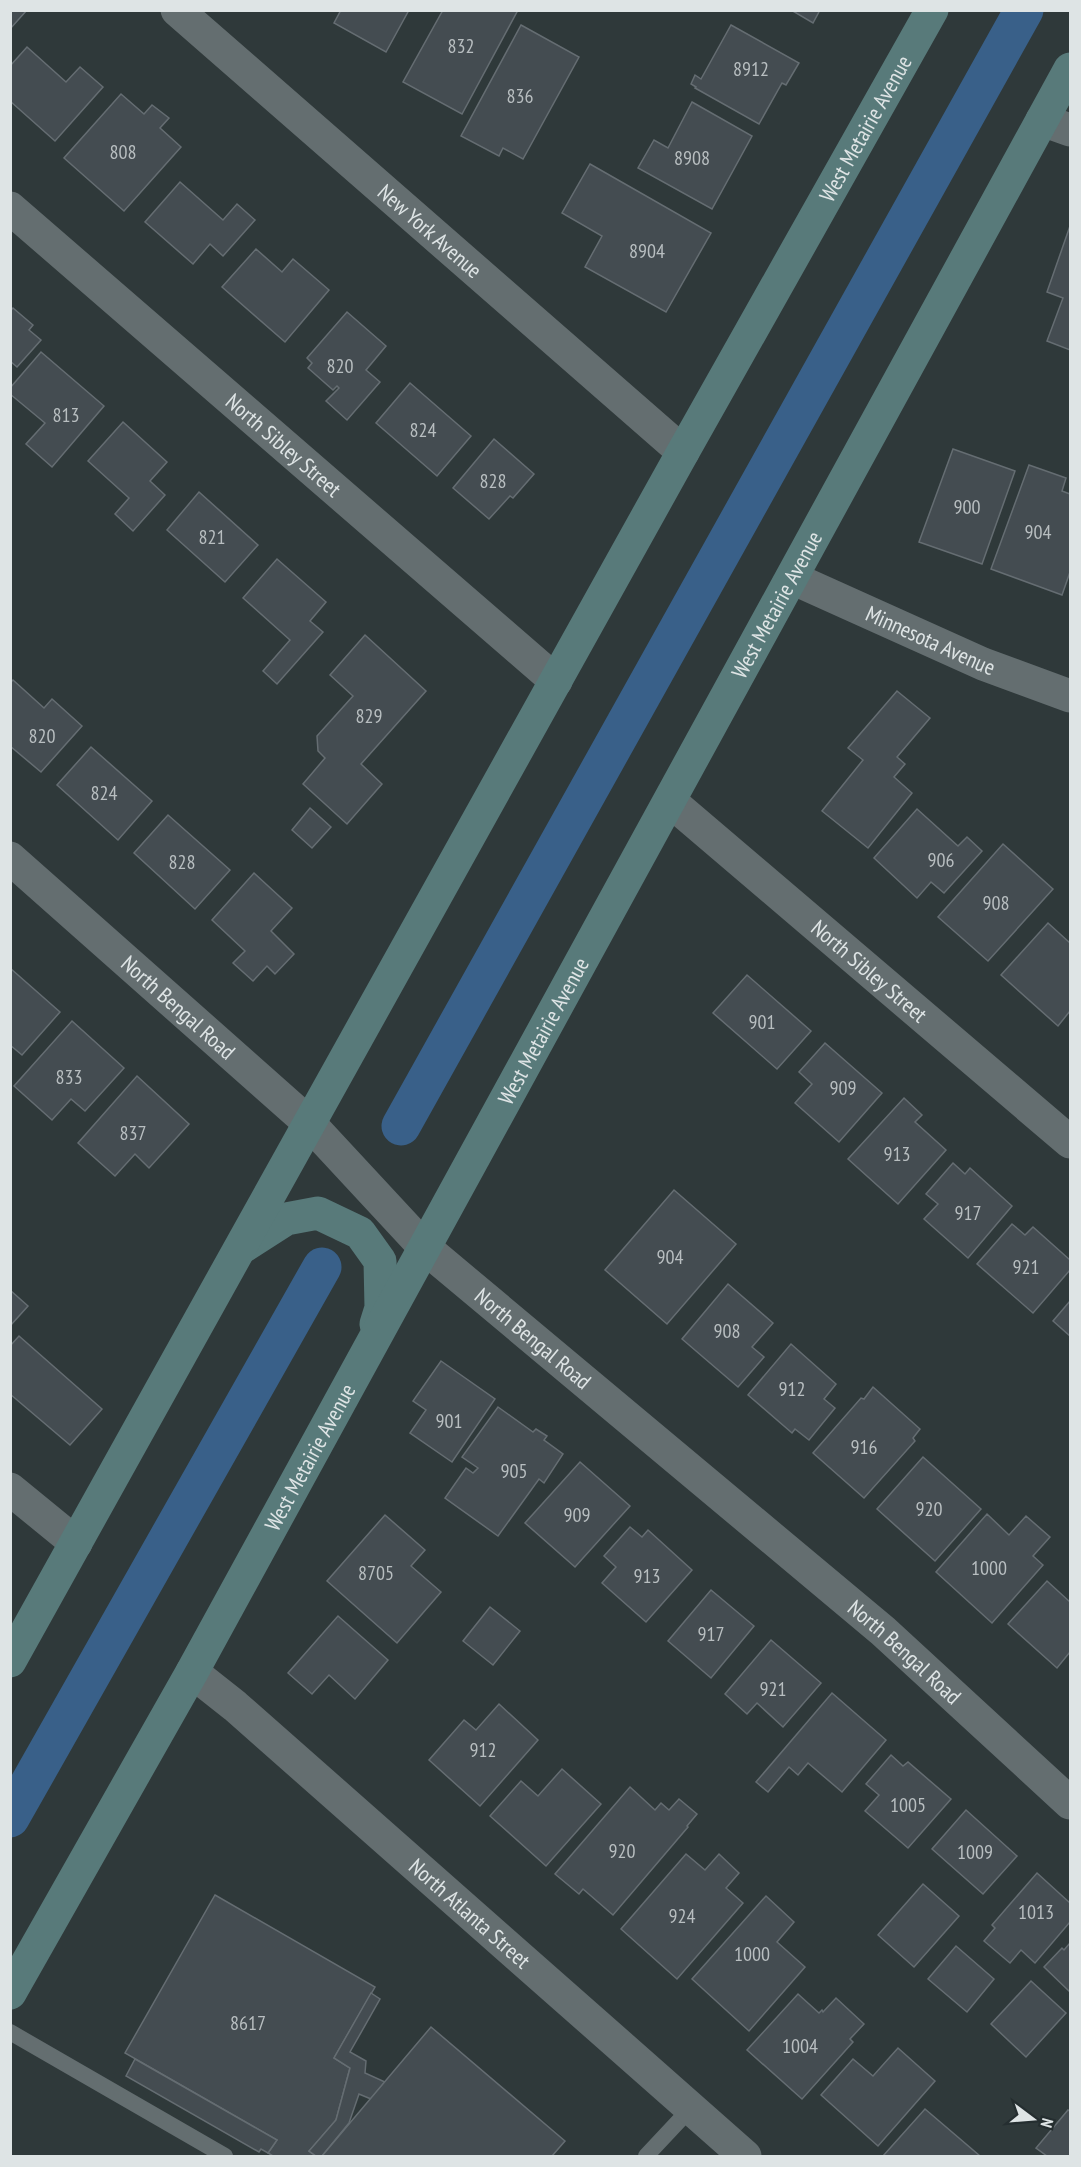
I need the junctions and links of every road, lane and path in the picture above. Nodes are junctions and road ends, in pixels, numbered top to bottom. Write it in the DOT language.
graph roads {
  1 [pos="177,10"];
  2 [pos="932,10"];
  3 [pos="1071,69"];
  4 [pos="1056,125"];
  5 [pos="10,208"];
  6 [pos="682,452"];
  7 [pos="792,578"];
  8 [pos="556,681"];
  9 [pos="1071,696"];
  10 [pos="670,801"];
  11 [pos="10,858"];
  12 [pos="309,1123"];
  13 [pos="1071,1142"];
  14 [pos="425,1248"];
  15 [pos="239,1250"];
  16 [pos="364,1360"];
  17 [pos="10,1489"];
  18 [pos="76,1544"];
  19 [pos="10,1661"];
  20 [pos="192,1672"];
  21 [pos="1071,1803"];
  22 [pos="10,1993"];
  23 [pos="10,2032"];
  24 [pos="691,2109"];
  25 [pos="222,2156"];
  26 [pos="646,2157"];
  27 [pos="745,2157"];
  1 -- 6 [label="street, New York Avenue"];
  2 -- 6 [label="main road, West Metairie Avenue"];
  3 -- 4 [label="main road, West Metairie Avenue"];
  4 -- 7 [label="main road, West Metairie Avenue"];
  5 -- 8 [label="street, North Sibley Street"];
  6 -- 8 [label="main road, West Metairie Avenue"];
  7 -- 9 [label="street, Minnesota Avenue"];
  7 -- 10 [label="main road, West Metairie Avenue"];
  8 -- 12 [label="main road, West Metairie Avenue"];
  10 -- 13 [label="street, North Sibley Street"];
  10 -- 14 [label="main road, West Metairie Avenue"];
  11 -- 12 [label="street, North Bengal Road"];
  12 -- 14 [label="street, North Bengal Road"];
  12 -- 15 [label="main road, West Metairie Avenue"];
  14 -- 16 [label="main road, West Metairie Avenue"];
  14 -- 21 [label="street, North Bengal Road"];
  15 -- 16 [label="main road"];
  15 -- 18 [label="main road, West Metairie Avenue"];
  16 -- 20 [label="main road, West Metairie Avenue"];
  17 -- 18 [label="street"];
  18 -- 19 [label="main road, West Metairie Avenue"];
  20 -- 22 [label="main road, West Metairie Avenue"];
  20 -- 24 [label="street, North Atlanta Street"];
  23 -- 25 [label="lane"];
  24 -- 26 [label="lane"];
  24 -- 27 [label="street, North Atlanta Street"];
}
